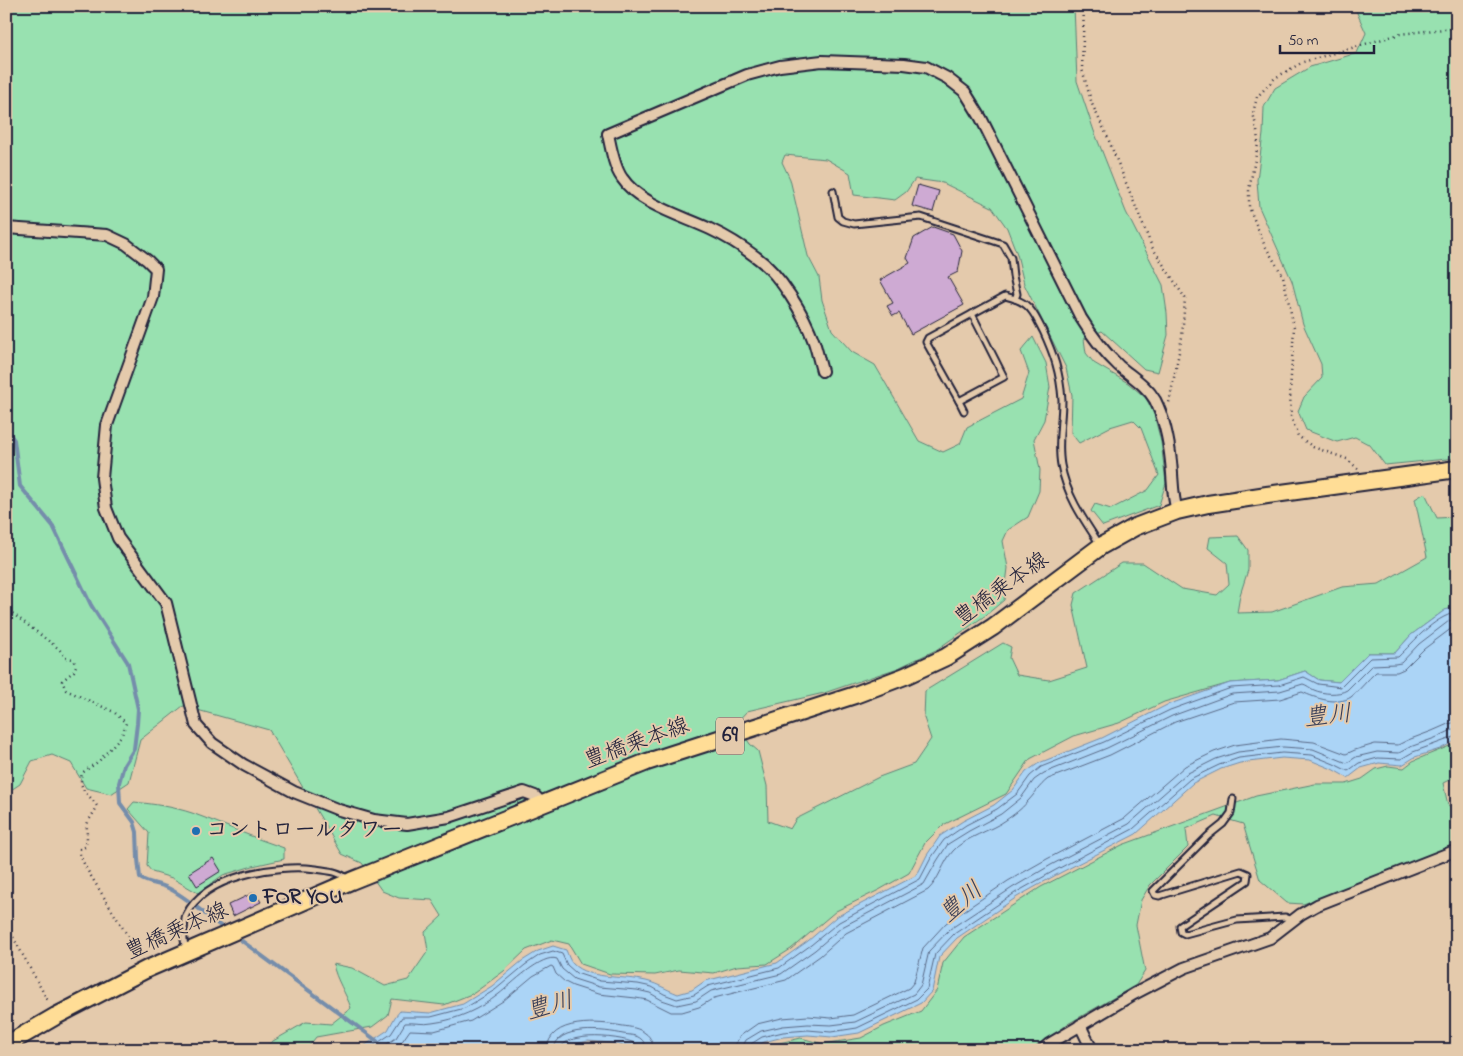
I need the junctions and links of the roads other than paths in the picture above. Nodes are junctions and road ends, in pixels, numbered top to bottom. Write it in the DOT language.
graph roads {
  1 [pos="833,191"];
  2 [pos="6,228"];
  3 [pos="1015,299"];
  4 [pos="972,314"];
  5 [pos="822,371"];
  6 [pos="959,401"];
  7 [pos="964,411"];
  8 [pos="1457,469"];
  9 [pos="1177,511"];
  10 [pos="1101,546"];
  11 [pos="1233,799"];
  12 [pos="542,803"];
  13 [pos="1457,850"];
  14 [pos="351,881"];
  15 [pos="1293,920"];
  16 [pos="188,951"];
  17 [pos="1080,1026"];
  18 [pos="6,1045"];
  19 [pos="1042,1050"];
  20 [pos="1092,1050"];
  1 -- 3 [label="lane"];
  2 -- 12 [label="street"];
  3 -- 4 [label="lane"];
  3 -- 10 [label="lane"];
  4 -- 6 [label="lane"];
  4 -- 6 [label="lane"];
  5 -- 9 [label="street"];
  6 -- 7 [label="lane"];
  8 -- 9 [label="main road, 豊橋乗本線 / 69"];
  9 -- 10 [label="main road, 豊橋乗本線 / 69"];
  10 -- 12 [label="main road, 豊橋乗本線 / 69"];
  11 -- 15 [label="lane"];
  12 -- 14 [label="main road, 豊橋乗本線 / 69"];
  13 -- 15 [label="street"];
  14 -- 16 [label="main road, 豊橋乗本線 / 69"];
  14 -- 16 [label="lane"];
  15 -- 17 [label="street"];
  16 -- 18 [label="main road, 豊橋乗本線 / 69"];
  17 -- 19 [label="street"];
  17 -- 20 [label="street"];
}
